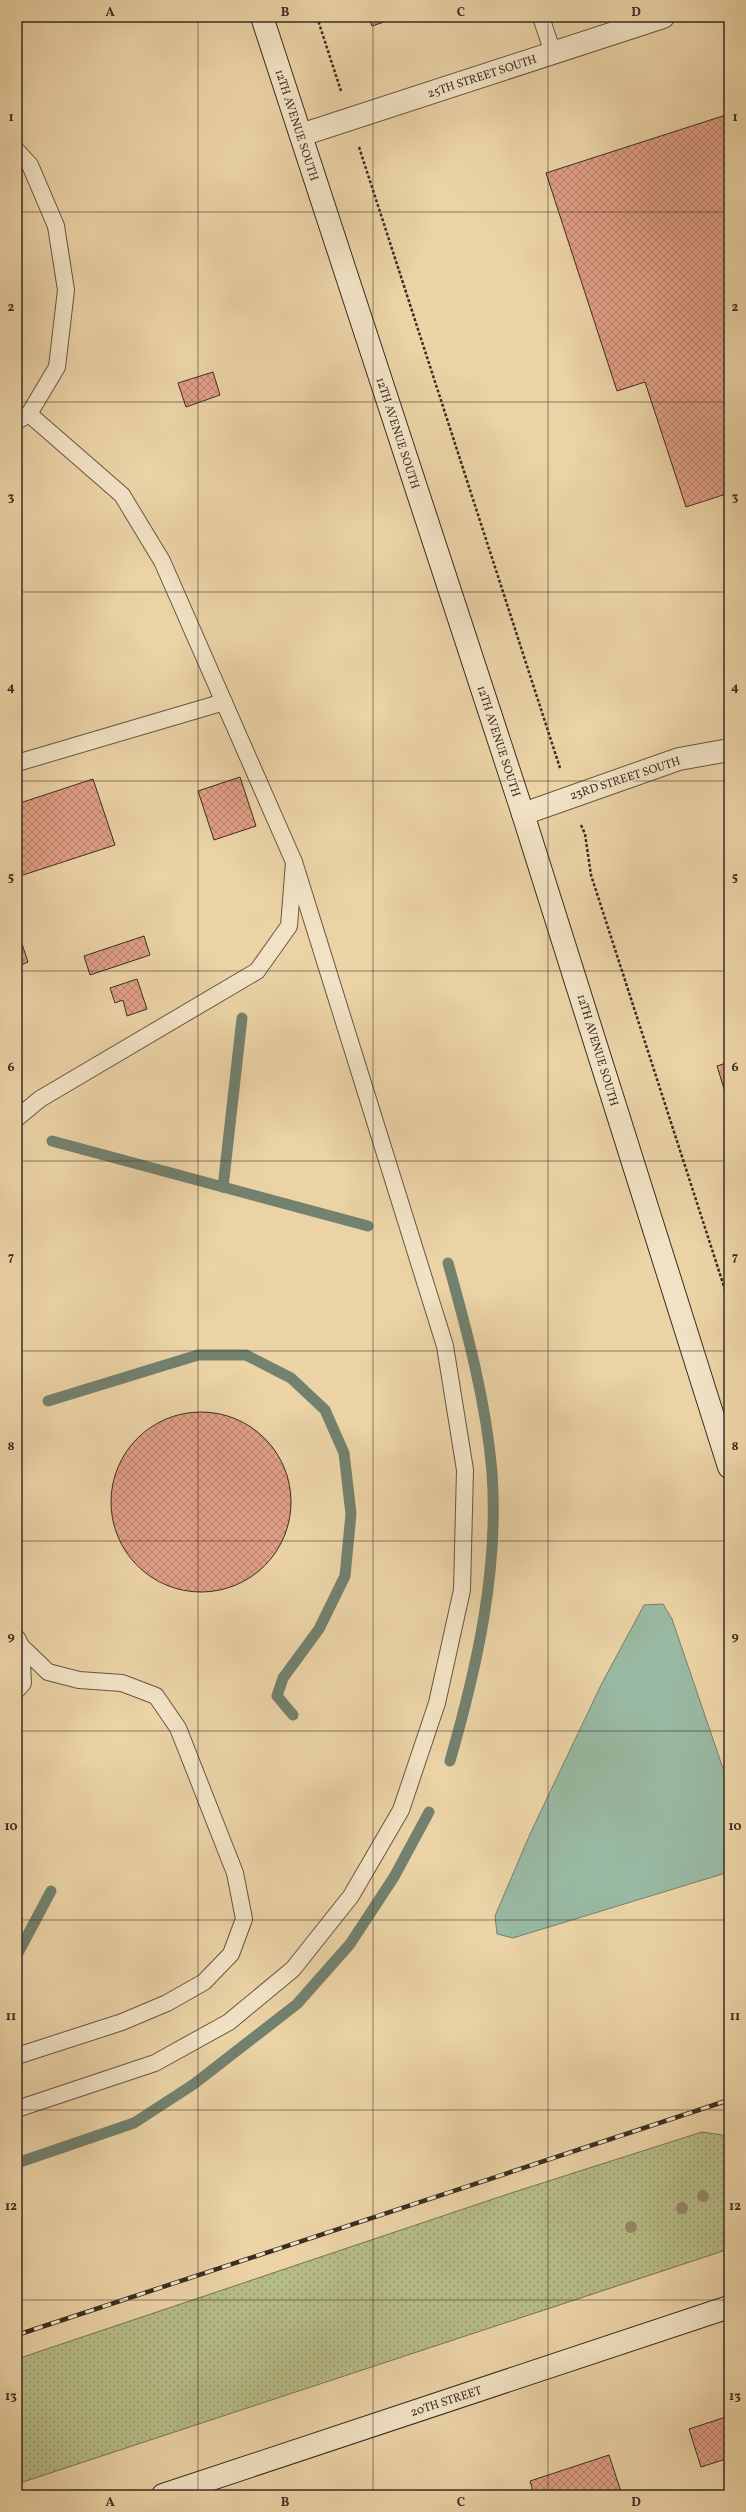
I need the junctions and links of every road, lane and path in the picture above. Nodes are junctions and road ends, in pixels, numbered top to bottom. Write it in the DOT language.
graph roads {
  1 [pos="262,17"];
  2 [pos="317,17"];
  3 [pos="541,17"];
  4 [pos="663,17"];
  5 [pos="553,53"];
  6 [pos="350,119"];
  7 [pos="301,135"];
  8 [pos="17,151"];
  9 [pos="23,417"];
  10 [pos="224,702"];
  11 [pos="729,750"];
  12 [pos="17,764"];
  13 [pos="570,796"];
  14 [pos="523,814"];
  15 [pos="294,862"];
  16 [pos="17,1118"];
  17 [pos="729,1302"];
  18 [pos="729,1467"];
  19 [pos="19,1642"];
  20 [pos="17,1690"];
  21 [pos="17,2056"];
  22 [pos="17,2109"];
  23 [pos="729,2307"];
  24 [pos="163,2495"];
  1 -- 7 [label="street, 12TH AVENUE SOUTH"];
  2 -- 6 [label="path"];
  3 -- 5 [label="lane"];
  4 -- 5 [label="street, 25TH STREET SOUTH"];
  5 -- 6 [label="street, 25TH STREET SOUTH"];
  6 -- 7 [label="street, 25TH STREET SOUTH"];
  6 -- 13 [label="path"];
  7 -- 14 [label="street, 12TH AVENUE SOUTH"];
  8 -- 9 [label="lane"];
  9 -- 10 [label="lane"];
  10 -- 12 [label="lane"];
  10 -- 15 [label="lane"];
  11 -- 13 [label="street, 23RD STREET SOUTH"];
  13 -- 14 [label="street, 23RD STREET SOUTH"];
  13 -- 17 [label="path"];
  14 -- 18 [label="street, 12TH AVENUE SOUTH"];
  15 -- 16 [label="lane"];
  15 -- 22 [label="lane"];
  19 -- 20 [label="lane"];
  19 -- 21 [label="lane"];
  23 -- 24 [label="street, 20TH STREET"];
}
